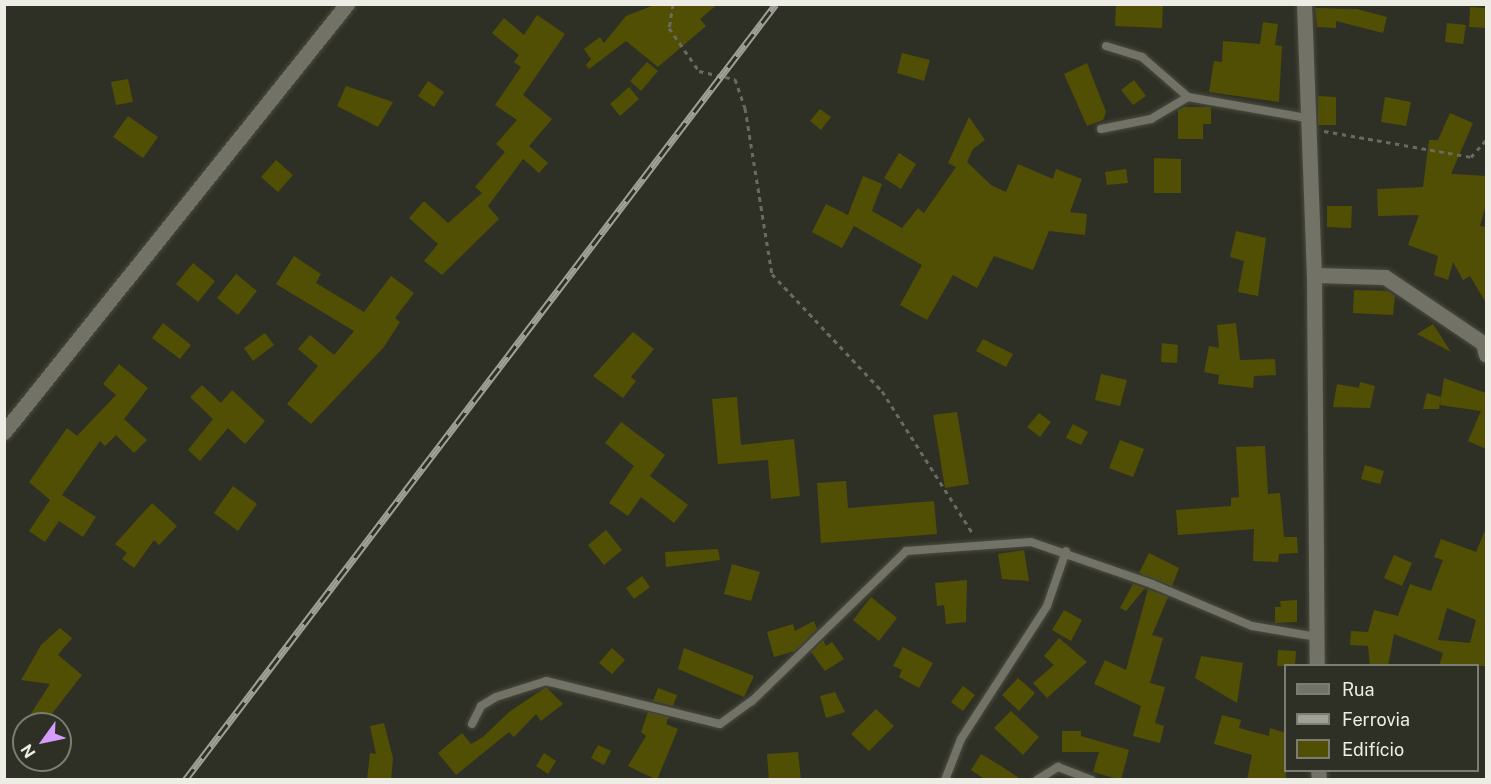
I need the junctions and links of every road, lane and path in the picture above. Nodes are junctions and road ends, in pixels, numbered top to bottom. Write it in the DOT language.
graph roads {
  1 [pos="347,4"];
  2 [pos="673,4"];
  3 [pos="1304,4"];
  4 [pos="1106,46"];
  5 [pos="1188,97"];
  6 [pos="1306,123"];
  7 [pos="1101,129"];
  8 [pos="1486,140"];
  9 [pos="1314,275"];
  10 [pos="1486,355"];
  11 [pos="4,432"];
  12 [pos="979,544"];
  13 [pos="1066,551"];
  14 [pos="1317,636"];
  15 [pos="1317,664"];
  16 [pos="472,724"];
  17 [pos="945,780"];
  18 [pos="1037,780"];
  19 [pos="1092,780"];
  1 -- 11 [label="street"];
  2 -- 12 [label="path"];
  3 -- 6 [label="street"];
  4 -- 5 [label="lane"];
  5 -- 6 [label="lane"];
  5 -- 7 [label="lane"];
  6 -- 8 [label="path"];
  6 -- 9 [label="street"];
  9 -- 10 [label="street"];
  9 -- 14 [label="street"];
  12 -- 13 [label="lane"];
  12 -- 16 [label="lane"];
  13 -- 14 [label="lane"];
  13 -- 17 [label="lane"];
  14 -- 15 [label="street"];
  18 -- 19 [label="lane"];
}
